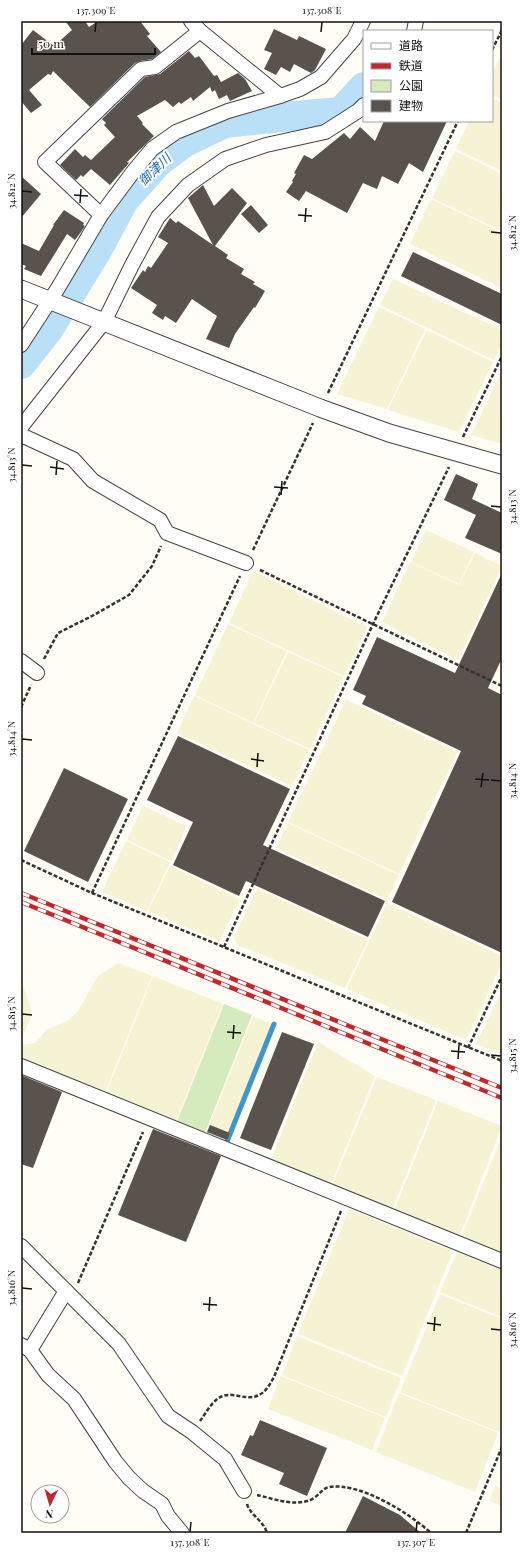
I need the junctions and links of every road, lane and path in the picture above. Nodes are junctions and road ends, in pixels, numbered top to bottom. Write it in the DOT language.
graph roads {
  1 [pos="363,21"];
  2 [pos="195,26"];
  3 [pos="502,30"];
  4 [pos="493,48"];
  5 [pos="280,96"];
  6 [pos="363,106"];
  7 [pos="458,122"];
  8 [pos="101,215"];
  9 [pos="21,289"];
  10 [pos="52,302"];
  11 [pos="102,321"];
  12 [pos="21,345"];
  13 [pos="502,356"];
  14 [pos="320,408"];
  15 [pos="21,427"];
  16 [pos="21,435"];
  17 [pos="456,452"];
  18 [pos="502,465"];
  19 [pos="167,533"];
  20 [pos="246,563"];
  21 [pos="373,624"];
  22 [pos="21,661"];
  23 [pos="37,673"];
  24 [pos="502,686"];
  25 [pos="21,707"];
  26 [pos="21,860"];
  27 [pos="92,893"];
  28 [pos="224,946"];
  29 [pos="502,976"];
  30 [pos="468,1048"];
  31 [pos="502,1061"];
  32 [pos="21,1066"];
  33 [pos="149,1118"];
  34 [pos="347,1197"];
  35 [pos="21,1246"];
  36 [pos="502,1261"];
  37 [pos="69,1294"];
  38 [pos="25,1348"];
  39 [pos="192,1432"];
  40 [pos="502,1447"];
  41 [pos="244,1492"];
  42 [pos="182,1533"];
  43 [pos="267,1533"];
  44 [pos="431,1533"];
  45 [pos="466,1533"];
  1 -- 5 [label="street"];
  2 -- 5 [label="street"];
  2 -- 8 [label="street"];
  3 -- 4 [label="path"];
  5 -- 8 [label="street"];
  6 -- 11 [label="street"];
  7 -- 14 [label="path"];
  8 -- 10 [label="street"];
  9 -- 10 [label="street"];
  10 -- 11 [label="street"];
  10 -- 12 [label="street"];
  11 -- 14 [label="street"];
  11 -- 15 [label="street"];
  13 -- 17 [label="path"];
  14 -- 17 [label="street"];
  14 -- 20 [label="path"];
  16 -- 19 [label="street"];
  17 -- 18 [label="street"];
  17 -- 21 [label="path"];
  19 -- 20 [label="street"];
  19 -- 23 [label="path"];
  20 -- 21 [label="path"];
  20 -- 27 [label="path"];
  21 -- 24 [label="path"];
  21 -- 28 [label="path"];
  22 -- 23 [label="street"];
  23 -- 25 [label="path"];
  26 -- 27 [label="path"];
  27 -- 28 [label="path"];
  28 -- 30 [label="path"];
  29 -- 30 [label="path"];
  30 -- 31 [label="path"];
  32 -- 33 [label="street"];
  33 -- 34 [label="street"];
  33 -- 37 [label="path"];
  34 -- 36 [label="street"];
  34 -- 39 [label="path"];
  35 -- 37 [label="street"];
  37 -- 38 [label="street"];
  37 -- 39 [label="street"];
  38 -- 42 [label="street"];
  39 -- 41 [label="street"];
  40 -- 45 [label="path"];
  41 -- 43 [label="path"];
  41 -- 44 [label="path"];
}
